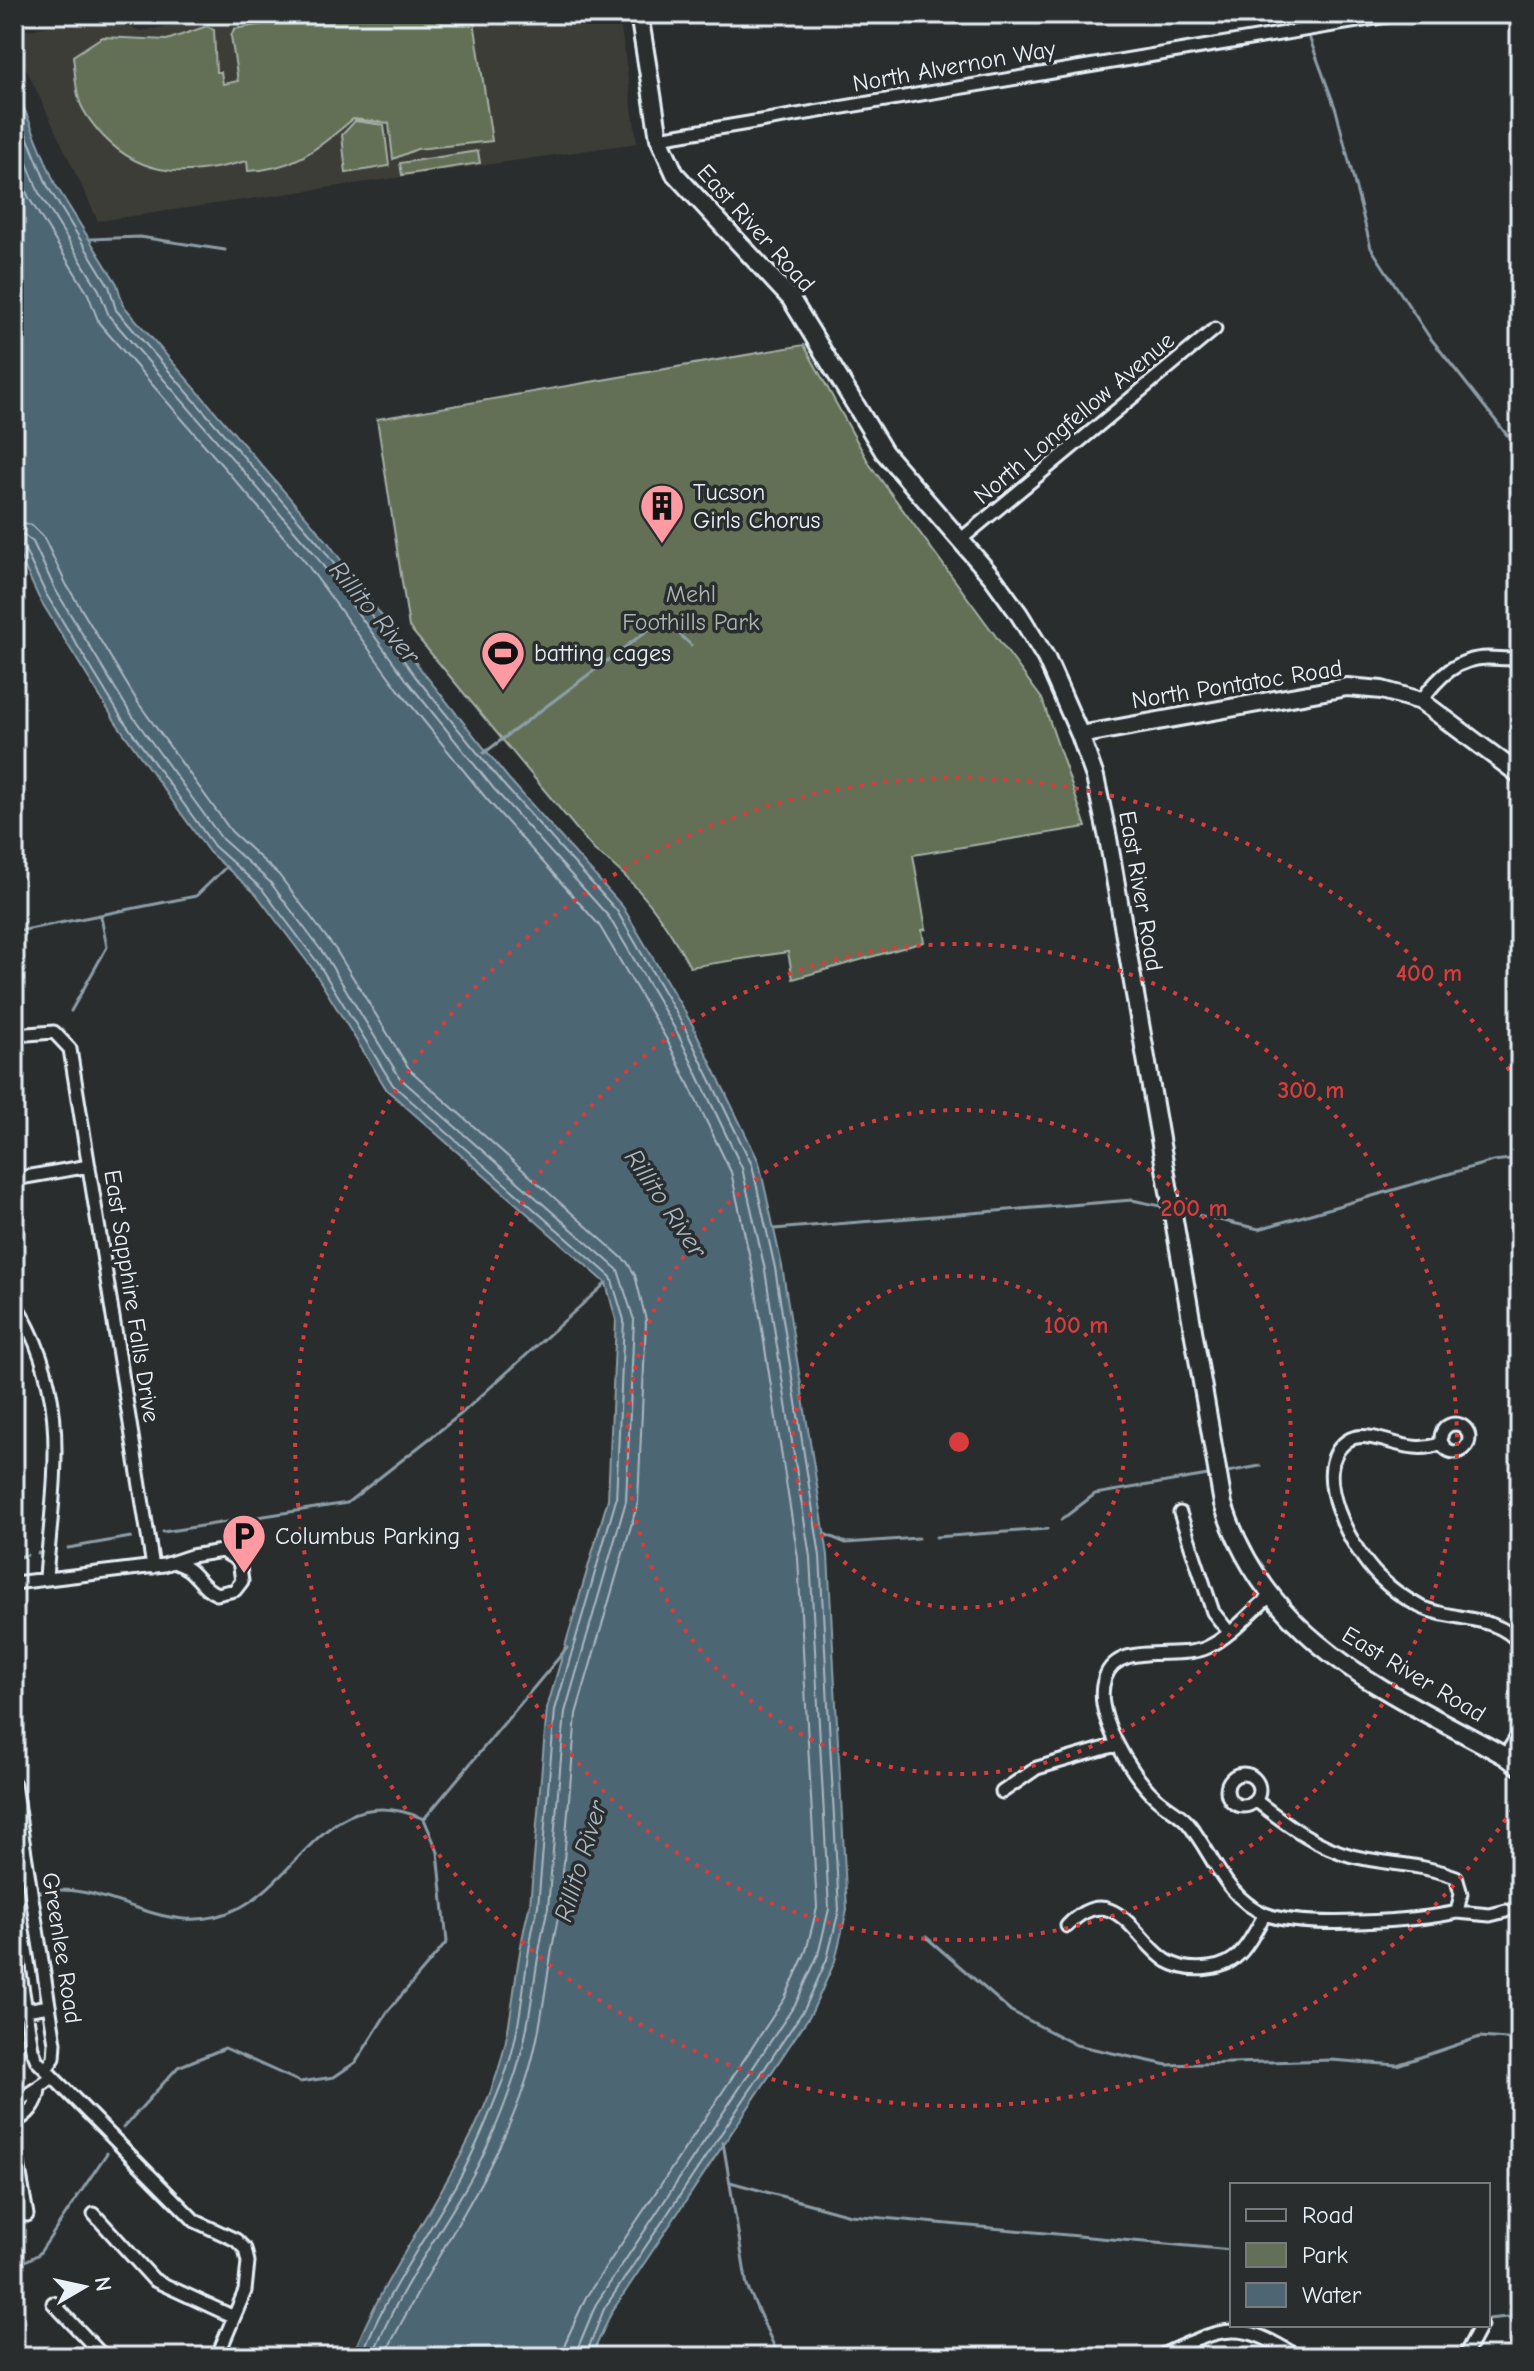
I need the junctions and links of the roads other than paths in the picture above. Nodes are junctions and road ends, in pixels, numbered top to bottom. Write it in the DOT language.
graph roads {
  1 [pos="639,14"];
  2 [pos="1399,14"];
  3 [pos="659,138"];
  4 [pos="1215,329"];
  5 [pos="960,540"];
  6 [pos="1520,658"];
  7 [pos="1421,701"];
  8 [pos="1080,735"];
  9 [pos="1520,775"];
  10 [pos="14,1035"];
  11 [pos="89,1166"];
  12 [pos="14,1179"];
  13 [pos="14,1302"];
  14 [pos="1441,1443"];
  15 [pos="1180,1513"];
  16 [pos="176,1563"];
  17 [pos="153,1567"];
  18 [pos="46,1577"];
  19 [pos="14,1583"];
  20 [pos="1269,1597"];
  21 [pos="1229,1632"];
  22 [pos="1520,1644"];
  23 [pos="1520,1732"];
  24 [pos="1116,1745"];
  25 [pos="1505,1756"];
  26 [pos="1520,1767"];
  27 [pos="14,1784"];
  28 [pos="1002,1792"];
  29 [pos="1255,1800"];
  30 [pos="1506,1911"];
  31 [pos="1457,1912"];
  32 [pos="1265,1914"];
  33 [pos="1067,1926"];
  34 [pos="14,1935"];
  35 [pos="49,2006"];
  36 [pos="20,2011"];
  37 [pos="49,2073"];
  38 [pos="39,2089"];
  39 [pos="14,2106"];
  40 [pos="14,2121"];
  41 [pos="14,2140"];
  42 [pos="94,2214"];
  43 [pos="27,2215"];
  44 [pos="53,2303"];
  45 [pos="234,2317"];
  46 [pos="1480,2327"];
  47 [pos="1164,2354"];
  48 [pos="104,2357"];
  49 [pos="217,2357"];
  50 [pos="1298,2357"];
  51 [pos="1464,2357"];
  1 -- 3 [label="street, East River Road"];
  2 -- 3 [label="street, North Alvernon Way"];
  3 -- 5 [label="street, East River Road"];
  4 -- 5 [label="street, North Longfellow Avenue"];
  5 -- 8 [label="street, East River Road"];
  6 -- 7 [label="street"];
  7 -- 8 [label="street, North Pontatoc Road"];
  7 -- 9 [label="street, North Pontatoc Road"];
  8 -- 20 [label="street, East River Road"];
  10 -- 11 [label="street, East Sapphire Falls Drive"];
  11 -- 12 [label="street"];
  11 -- 17 [label="street, East Sapphire Falls Drive"];
  13 -- 18 [label="street"];
  14 -- 22 [label="street"];
  15 -- 21 [label="street"];
  16 -- 16 [label="street"];
  16 -- 17 [label="street"];
  17 -- 18 [label="street"];
  18 -- 19 [label="street"];
  20 -- 21 [label="street"];
  20 -- 25 [label="street, East River Road"];
  21 -- 24 [label="street"];
  23 -- 25 [label="street"];
  24 -- 28 [label="street"];
  24 -- 32 [label="street"];
  25 -- 26 [label="street, East River Road"];
  27 -- 35 [label="street, Greenlee Road"];
  29 -- 31 [label="street"];
  30 -- 31 [label="street"];
  31 -- 32 [label="street"];
  32 -- 33 [label="street"];
  34 -- 36 [label="street, Greenlee Road"];
  35 -- 36 [label="street"];
  35 -- 37 [label="street, Greenlee Road"];
  36 -- 37 [label="street, Greenlee Road"];
  37 -- 38 [label="street"];
  37 -- 45 [label="street, Greenlee Road"];
  38 -- 39 [label="street"];
  38 -- 40 [label="street"];
  41 -- 43 [label="street"];
  42 -- 45 [label="street"];
  44 -- 48 [label="street"];
  45 -- 49 [label="street"];
  46 -- 51 [label="street"];
  47 -- 50 [label="street"];
}
